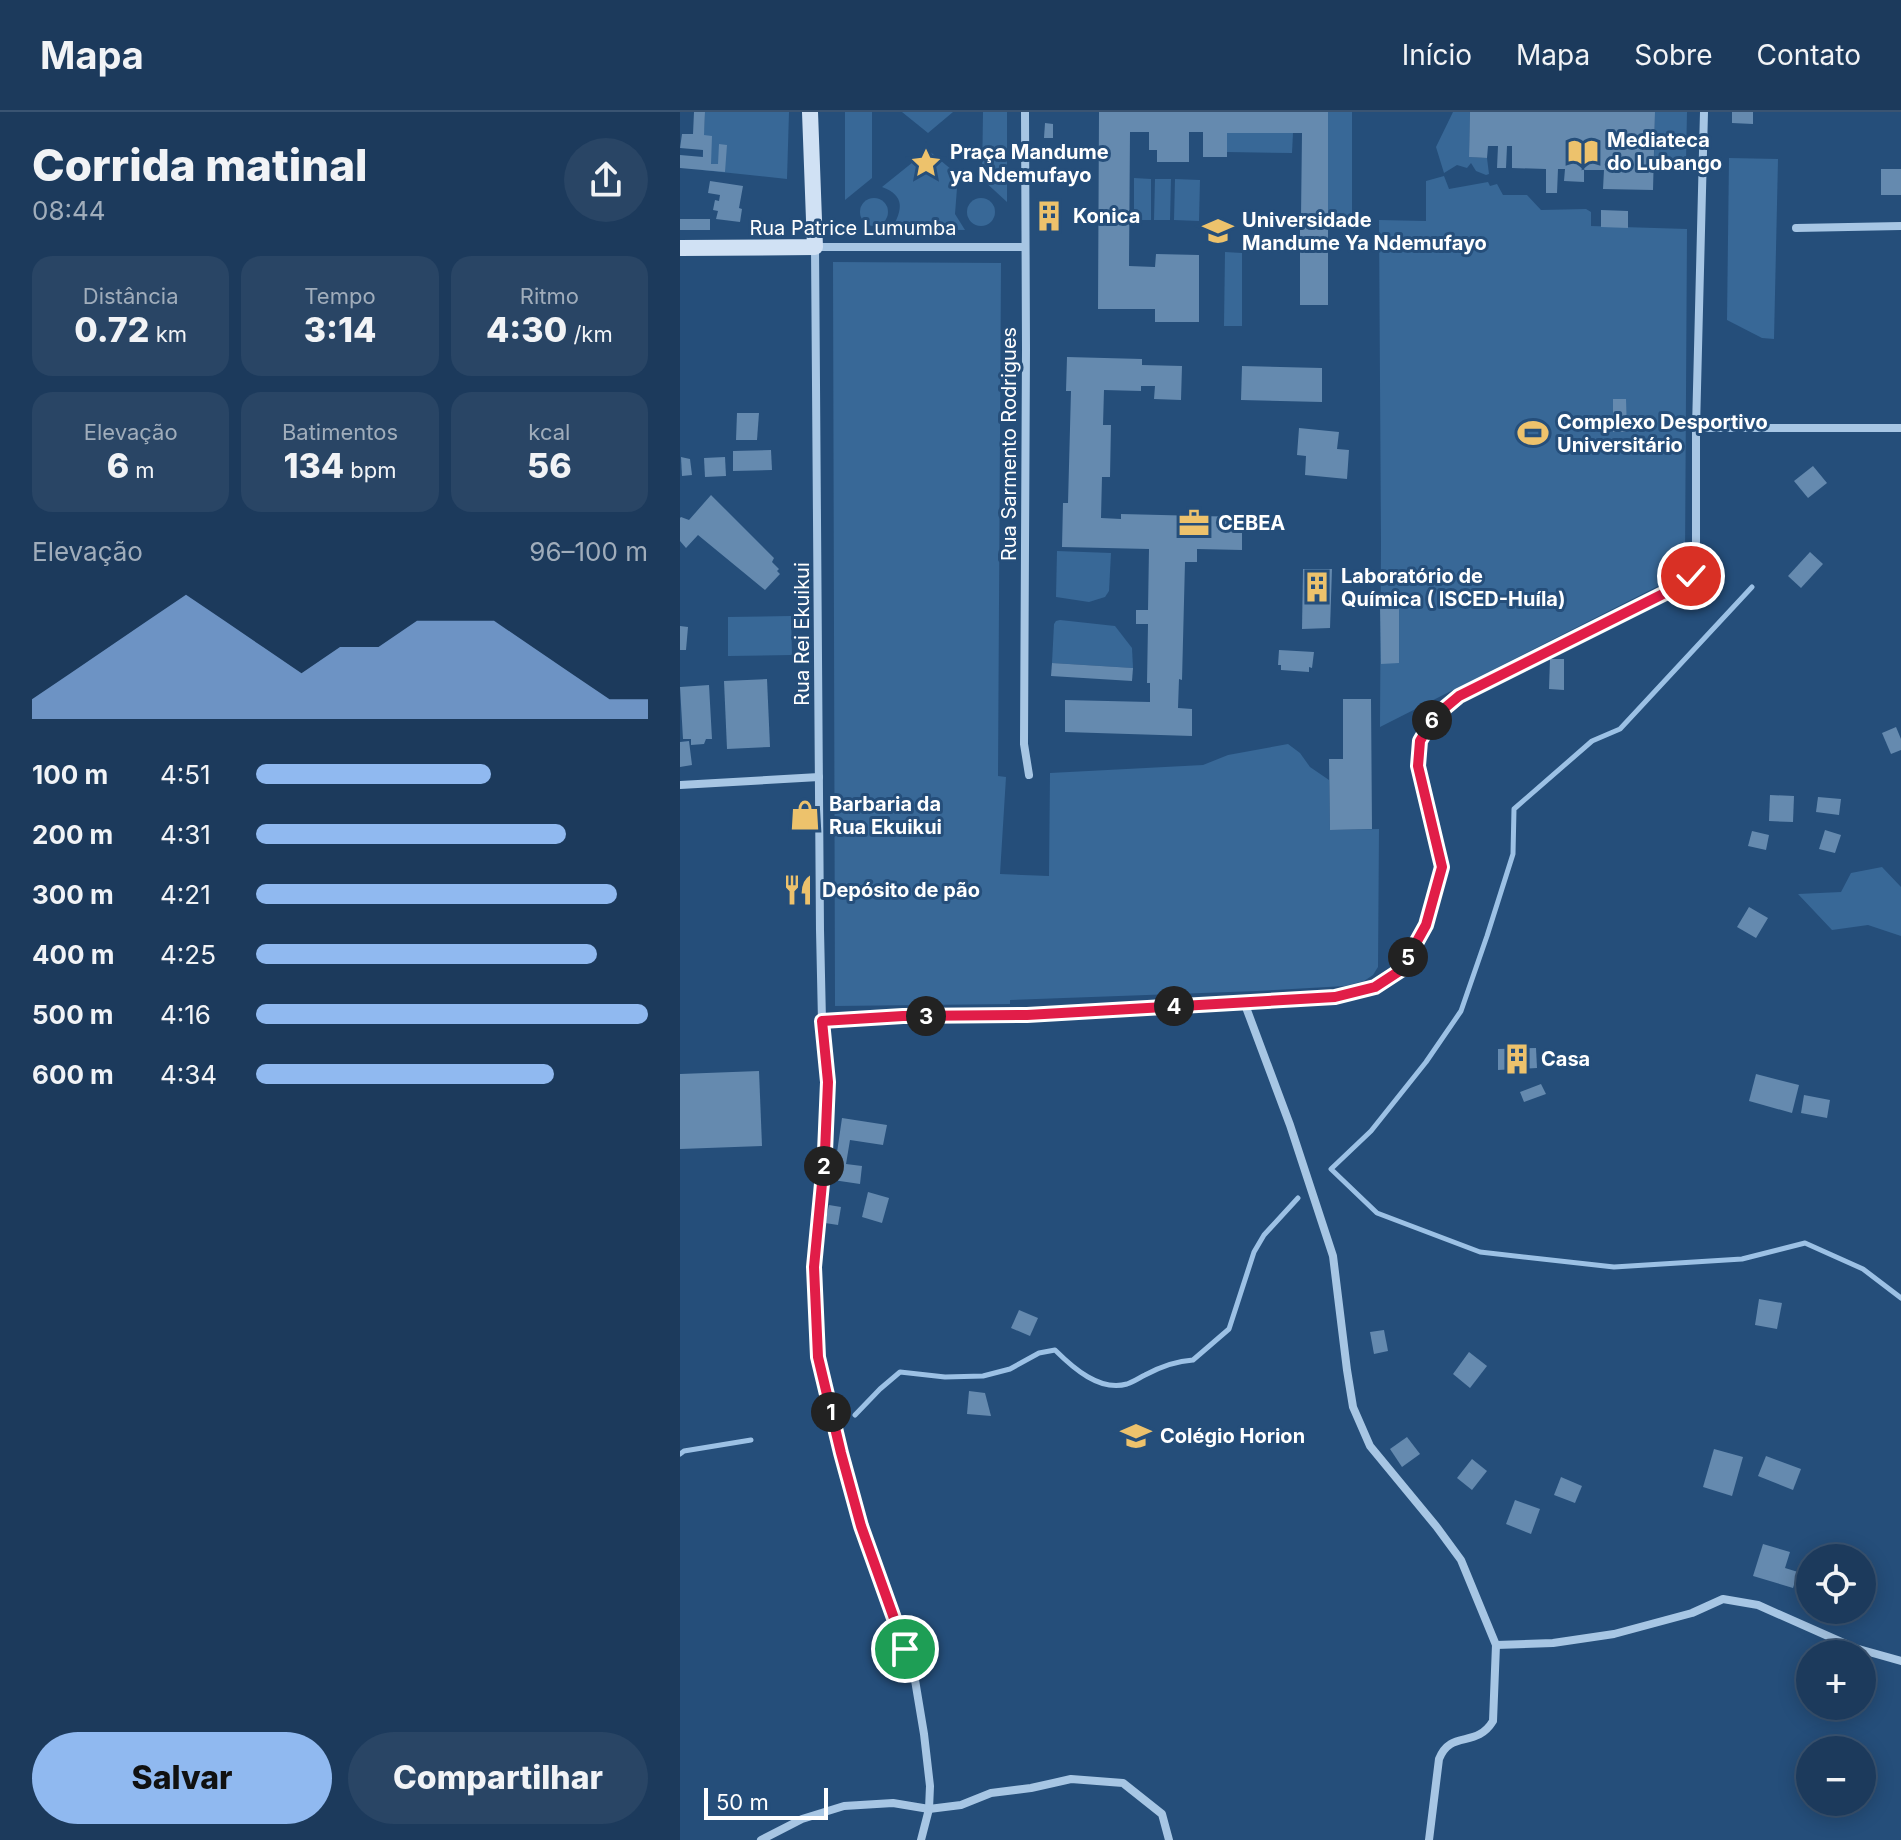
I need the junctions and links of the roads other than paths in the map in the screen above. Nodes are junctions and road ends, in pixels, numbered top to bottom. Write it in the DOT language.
graph roads {
  1 [pos="810,112"];
  2 [pos="1025,112"];
  3 [pos="1704,112"];
  4 [pos="1901,226"];
  5 [pos="1796,228"];
  6 [pos="815,247"];
  7 [pos="1025,247"];
  8 [pos="680,248"];
  9 [pos="1696,428"];
  10 [pos="1901,428"];
  11 [pos="1029,775"];
  12 [pos="819,777"];
  13 [pos="680,785"];
  14 [pos="1244,1002"];
  15 [pos="822,1021"];
  16 [pos="1496,1645"];
  17 [pos="1901,1661"];
  18 [pos="929,1809"];
  19 [pos="761,1840"];
  20 [pos="921,1840"];
  21 [pos="1169,1840"];
  22 [pos="1429,1840"];
  1 -- 6 [label="street"];
  2 -- 7 [label="street, Rua Sarmento Rodrigues"];
  3 -- 9 [label="street"];
  4 -- 5 [label="street"];
  6 -- 7 [label="street, Rua Patrice Lumumba"];
  6 -- 8 [label="street, Rua Patrice Lumumba"];
  6 -- 12 [label="street, Rua Rei Ekuikui"];
  7 -- 11 [label="street, Rua Sarmento Rodrigues"];
  9 -- 10 [label="street"];
  9 -- 14 [label="street"];
  12 -- 13 [label="street"];
  12 -- 15 [label="street, Rua Rei Ekuikui"];
  14 -- 15 [label="street"];
  14 -- 16 [label="street"];
  15 -- 18 [label="street, Rua Rei Ekuikui"];
  16 -- 17 [label="street"];
  16 -- 22 [label="street"];
  18 -- 19 [label="street"];
  18 -- 20 [label="street, Rua Rei Ekuikui"];
  18 -- 21 [label="street"];
}
